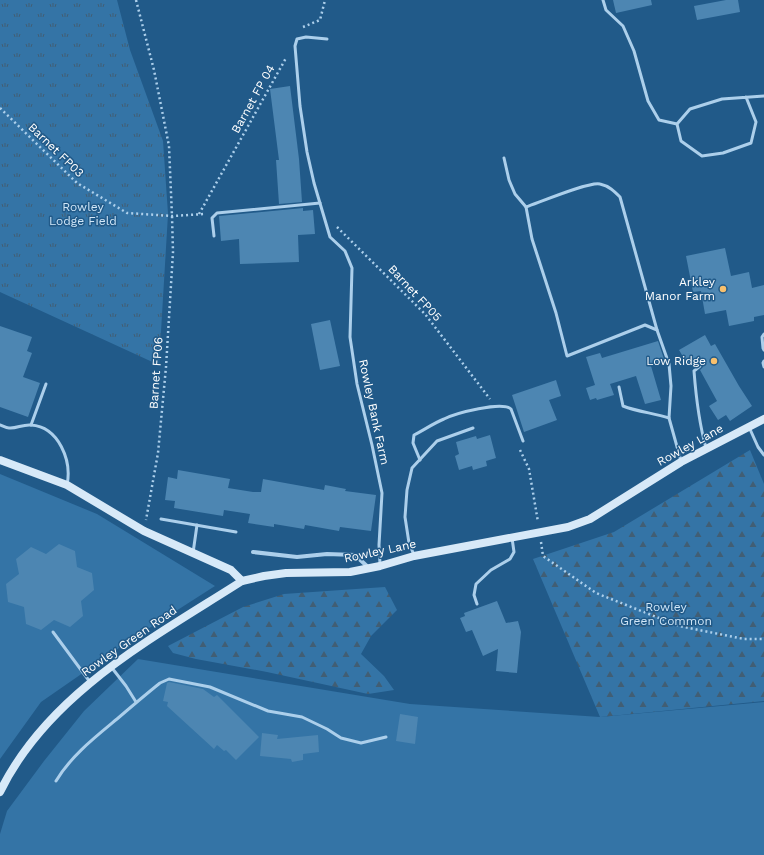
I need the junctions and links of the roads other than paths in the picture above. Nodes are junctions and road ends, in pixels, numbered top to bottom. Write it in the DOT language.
graph roads {
  1 [pos="603,0"];
  2 [pos="327,39"];
  3 [pos="764,96"];
  4 [pos="746,98"];
  5 [pos="677,124"];
  6 [pos="504,158"];
  7 [pos="320,203"];
  8 [pos="526,207"];
  9 [pos="214,236"];
  10 [pos="657,330"];
  11 [pos="764,334"];
  12 [pos="764,350"];
  13 [pos="764,361"];
  14 [pos="700,366"];
  15 [pos="764,367"];
  16 [pos="46,384"];
  17 [pos="619,387"];
  18 [pos="669,418"];
  19 [pos="764,419"];
  20 [pos="31,424"];
  21 [pos="0,425"];
  22 [pos="749,427"];
  23 [pos="473,428"];
  24 [pos="523,442"];
  25 [pos="706,449"];
  26 [pos="764,455"];
  27 [pos="0,460"];
  28 [pos="420,460"];
  29 [pos="681,462"];
  30 [pos="67,485"];
  31 [pos="161,518"];
  32 [pos="197,525"];
  33 [pos="236,532"];
  34 [pos="512,538"];
  35 [pos="253,552"];
  36 [pos="193,553"];
  37 [pos="414,556"];
  38 [pos="380,566"];
  39 [pos="370,568"];
  40 [pos="242,581"];
  41 [pos="477,604"];
  42 [pos="53,632"];
  43 [pos="111,667"];
  44 [pos="90,682"];
  45 [pos="136,702"];
  46 [pos="386,737"];
  47 [pos="56,781"];
  48 [pos="0,792"];
  1 -- 5 [label="lane"];
  2 -- 7 [label="lane, Rowley Bank Farm"];
  3 -- 4 [label="lane"];
  4 -- 5 [label="lane"];
  4 -- 5 [label="lane"];
  6 -- 8 [label="lane"];
  7 -- 9 [label="lane"];
  7 -- 38 [label="lane, Rowley Bank Farm"];
  8 -- 10 [label="lane"];
  8 -- 10 [label="lane"];
  10 -- 18 [label="lane"];
  11 -- 12 [label="lane"];
  13 -- 15 [label="lane"];
  14 -- 25 [label="lane"];
  16 -- 20 [label="lane"];
  17 -- 18 [label="lane"];
  18 -- 29 [label="lane"];
  19 -- 22 [label="street, Rowley Lane"];
  20 -- 21 [label="lane"];
  20 -- 30 [label="lane"];
  22 -- 25 [label="street, Rowley Lane"];
  22 -- 26 [label="lane"];
  23 -- 28 [label="lane"];
  24 -- 28 [label="lane"];
  25 -- 29 [label="street, Rowley Lane"];
  27 -- 30 [label="street"];
  28 -- 37 [label="lane"];
  29 -- 34 [label="street, Rowley Lane"];
  30 -- 36 [label="street"];
  31 -- 32 [label="lane"];
  32 -- 33 [label="lane"];
  32 -- 36 [label="lane"];
  34 -- 37 [label="street, Rowley Lane"];
  34 -- 41 [label="lane"];
  35 -- 39 [label="street"];
  36 -- 40 [label="street"];
  37 -- 38 [label="street, Rowley Lane"];
  38 -- 39 [label="street, Rowley Lane"];
  39 -- 40 [label="street, Rowley Lane"];
  40 -- 43 [label="street, Rowley Green Road"];
  42 -- 44 [label="lane"];
  43 -- 44 [label="street, Rowley Green Road"];
  43 -- 45 [label="lane"];
  44 -- 48 [label="street, Rowley Green Road"];
  45 -- 46 [label="lane"];
  45 -- 47 [label="lane"];
}
